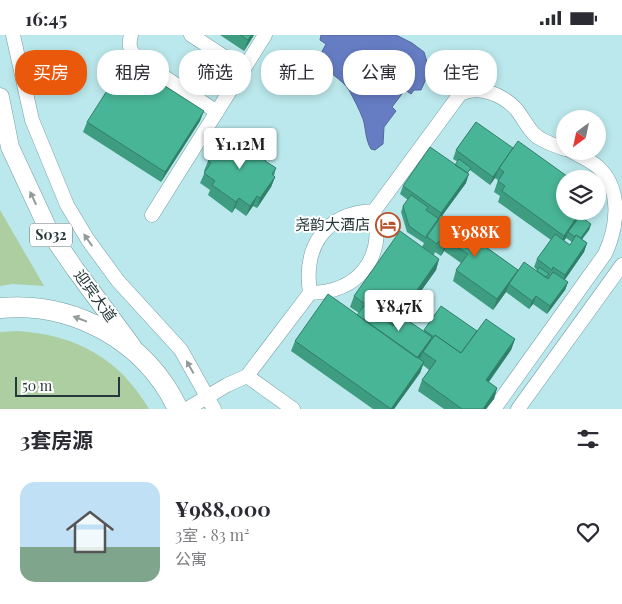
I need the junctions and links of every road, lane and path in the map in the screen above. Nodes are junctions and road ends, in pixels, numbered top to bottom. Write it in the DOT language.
graph roads {
  1 [pos="13,35"];
  2 [pos="131,35"];
  3 [pos="191,35"];
  4 [pos="265,35"];
  5 [pos="214,50"];
  6 [pos="251,57"];
  7 [pos="227,95"];
  8 [pos="0,97"];
  9 [pos="217,112"];
  10 [pos="556,145"];
  11 [pos="587,160"];
  12 [pos="374,211"];
  13 [pos="152,215"];
  14 [pos="622,265"];
  15 [pos="310,293"];
  16 [pos="0,308"];
  17 [pos="138,354"];
  18 [pos="247,376"];
  19 [pos="210,403"];
  20 [pos="178,409"];
  21 [pos="187,409"];
  22 [pos="293,409"];
  23 [pos="494,409"];
  24 [pos="518,409"];
  19 -- 1 [label="street, one-way"];
  2 -- 9 [label="street"];
  3 -- 5 [label="street"];
  4 -- 6 [label="street"];
  7 -- 9 [label="street"];
  17 -- 8 [label="main road, 迎宾大道 / S032, one-way"];
  9 -- 13 [label="street"];
  10 -- 12 [label="street"];
  11 -- 23 [label="street"];
  12 -- 15 [label="street"];
  12 -- 15 [label="street"];
  14 -- 24 [label="street"];
  15 -- 18 [label="street"];
  17 -- 16 [label="highway, one-way"];
  17 -- 20 [label="highway"];
  18 -- 19 [label="street"];
  18 -- 22 [label="street"];
  19 -- 21 [label="street"];
}
